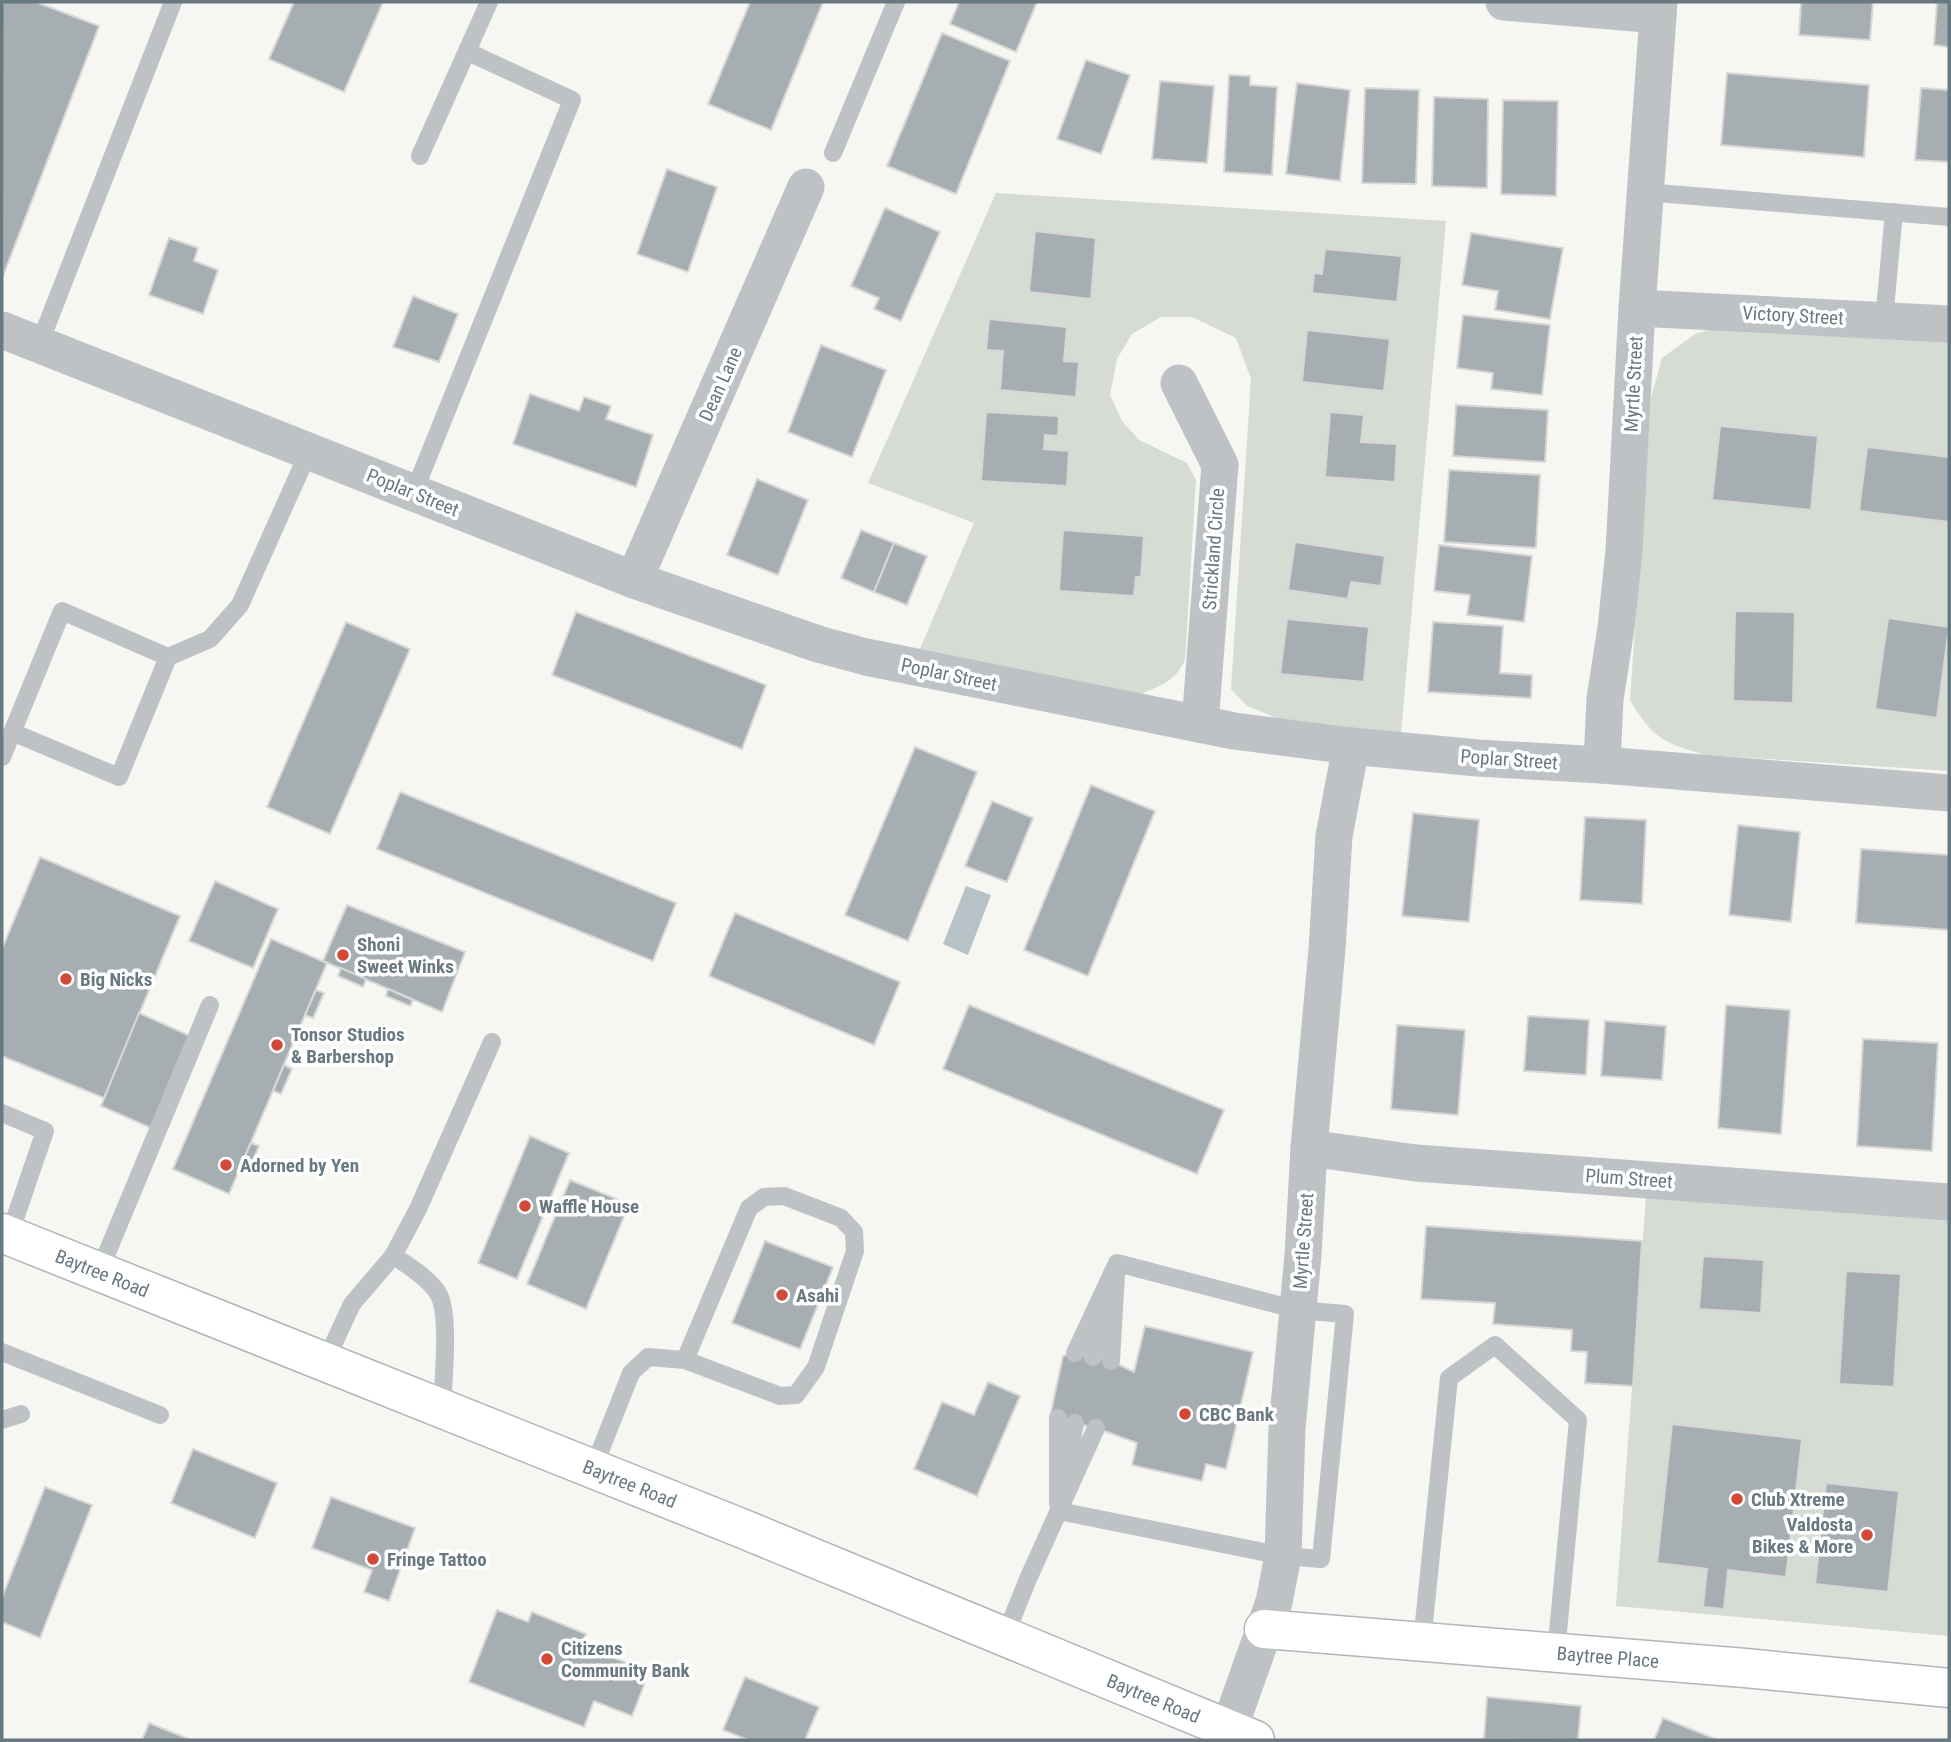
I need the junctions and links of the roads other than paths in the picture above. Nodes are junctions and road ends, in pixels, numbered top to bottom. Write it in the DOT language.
graph roads {
  1 [pos="173,2"];
  2 [pos="489,2"];
  3 [pos="896,2"];
  4 [pos="1504,2"];
  5 [pos="1658,8"];
  6 [pos="468,52"];
  7 [pos="833,153"];
  8 [pos="420,156"];
  9 [pos="806,187"];
  10 [pos="1645,192"];
  11 [pos="1895,212"];
  12 [pos="1949,217"];
  13 [pos="1637,308"];
  14 [pos="1884,320"];
  15 [pos="1949,324"];
  16 [pos="2,330"];
  17 [pos="39,345"];
  18 [pos="1179,383"];
  19 [pos="309,451"];
  20 [pos="414,492"];
  21 [pos="634,580"];
  22 [pos="168,657"];
  23 [pos="1200,724"];
  24 [pos="12,732"];
  25 [pos="1351,746"];
  26 [pos="2,757"];
  27 [pos="1602,765"];
  28 [pos="1949,793"];
  29 [pos="210,1005"];
  30 [pos="492,1042"];
  31 [pos="2,1113"];
  32 [pos="1308,1148"];
  33 [pos="1949,1202"];
  34 [pos="5,1234"];
  35 [pos="393,1256"];
  36 [pos="1117,1264"];
  37 [pos="99,1272"];
  38 [pos="1298,1310"];
  39 [pos="2,1352"];
  40 [pos="1084,1355"];
  41 [pos="685,1360"];
  42 [pos="1111,1361"];
  43 [pos="325,1362"];
  44 [pos="442,1409"];
  45 [pos="21,1414"];
  46 [pos="160,1415"];
  47 [pos="2,1420"];
  48 [pos="1066,1421"];
  49 [pos="1096,1428"];
  50 [pos="593,1469"];
  51 [pos="1059,1511"];
  52 [pos="1283,1556"];
  53 [pos="1265,1629"];
  54 [pos="1004,1636"];
  55 [pos="1422,1642"];
  56 [pos="1556,1653"];
  57 [pos="1949,1688"];
  58 [pos="1242,1735"];
  1 -- 17 [label="lane"];
  2 -- 6 [label="lane"];
  3 -- 7 [label="lane"];
  4 -- 5 [label="street"];
  5 -- 10 [label="street, Myrtle Street"];
  6 -- 8 [label="lane"];
  6 -- 20 [label="lane"];
  9 -- 21 [label="street, Dean Lane"];
  10 -- 11 [label="lane"];
  10 -- 13 [label="street, Myrtle Street"];
  11 -- 12 [label="lane"];
  11 -- 14 [label="lane"];
  13 -- 14 [label="street, Victory Street"];
  13 -- 27 [label="street, Myrtle Street"];
  14 -- 15 [label="street, Victory Street"];
  16 -- 17 [label="street, Poplar Street"];
  17 -- 19 [label="street, Poplar Street"];
  18 -- 23 [label="street, Strickland Circle"];
  19 -- 20 [label="street, Poplar Street"];
  19 -- 22 [label="lane"];
  20 -- 21 [label="street, Poplar Street"];
  21 -- 23 [label="street, Poplar Street"];
  22 -- 24 [label="lane"];
  22 -- 24 [label="lane"];
  23 -- 25 [label="street, Poplar Street"];
  24 -- 26 [label="lane"];
  25 -- 27 [label="street, Poplar Street"];
  25 -- 32 [label="street, Myrtle Street"];
  27 -- 28 [label="street, Poplar Street"];
  29 -- 37 [label="lane"];
  30 -- 35 [label="lane"];
  31 -- 34 [label="lane"];
  32 -- 33 [label="street, Plum Street"];
  32 -- 38 [label="street, Myrtle Street"];
  34 -- 37 [label="main road, Baytree Road"];
  35 -- 43 [label="lane"];
  35 -- 44 [label="lane"];
  36 -- 38 [label="lane"];
  36 -- 40 [label="lane"];
  36 -- 42 [label="lane"];
  37 -- 43 [label="main road, Baytree Road"];
  38 -- 52 [label="street, Myrtle Street"];
  38 -- 52 [label="lane"];
  39 -- 46 [label="lane"];
  41 -- 41 [label="lane"];
  41 -- 50 [label="lane"];
  43 -- 44 [label="main road, Baytree Road"];
  44 -- 50 [label="main road, Baytree Road"];
  45 -- 47 [label="lane"];
  48 -- 51 [label="lane"];
  49 -- 51 [label="lane"];
  50 -- 54 [label="main road, Baytree Road"];
  51 -- 52 [label="lane"];
  51 -- 54 [label="lane"];
  52 -- 53 [label="street, Myrtle Street"];
  53 -- 55 [label="main road, Baytree Place"];
  53 -- 58 [label="street, Myrtle Street"];
  54 -- 58 [label="main road, Baytree Road"];
  55 -- 56 [label="main road, Baytree Place"];
  55 -- 56 [label="lane"];
  56 -- 57 [label="main road, Baytree Place"];
}
